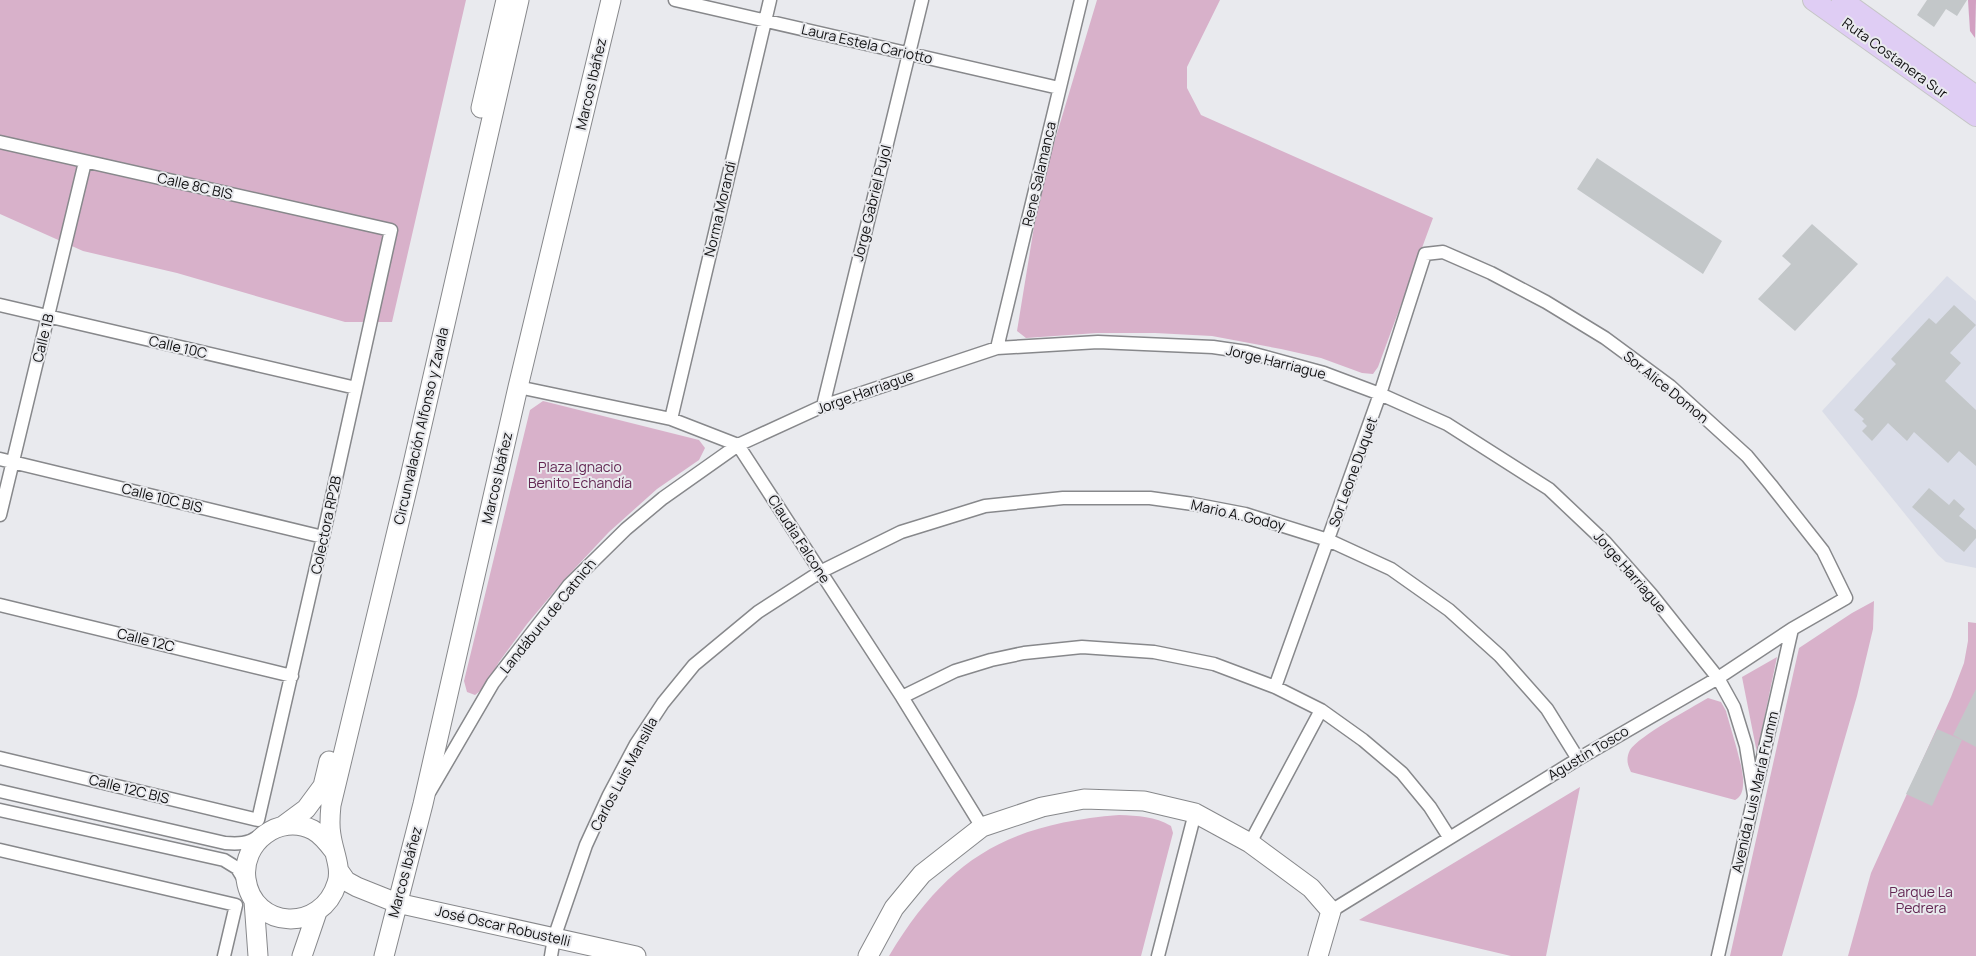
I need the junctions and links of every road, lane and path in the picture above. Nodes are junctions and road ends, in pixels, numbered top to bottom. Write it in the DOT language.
graph roads {
  1 [pos="506,0"];
  2 [pos="519,0"];
  3 [pos="611,0"];
  4 [pos="675,0"];
  5 [pos="770,0"];
  6 [pos="922,0"];
  7 [pos="1081,0"];
  8 [pos="1813,0"];
  9 [pos="1842,0"];
  10 [pos="764,20"];
  11 [pos="908,53"];
  12 [pos="1060,88"];
  13 [pos="1976,96"];
  14 [pos="1976,116"];
  15 [pos="0,142"];
  16 [pos="86,162"];
  17 [pos="390,230"];
  18 [pos="1425,254"];
  19 [pos="0,305"];
  20 [pos="48,317"];
  21 [pos="997,348"];
  22 [pos="518,387"];
  23 [pos="356,388"];
  24 [pos="1380,394"];
  25 [pos="823,406"];
  26 [pos="671,419"];
  27 [pos="738,445"];
  28 [pos="6,461"];
  29 [pos="0,515"];
  30 [pos="323,537"];
  31 [pos="1328,540"];
  32 [pos="820,572"];
  33 [pos="1846,598"];
  34 [pos="0,605"];
  35 [pos="1792,629"];
  36 [pos="292,676"];
  37 [pos="1718,678"];
  38 [pos="1275,687"];
  39 [pos="902,697"];
  40 [pos="1321,710"];
  41 [pos="0,758"];
  42 [pos="1578,759"];
  43 [pos="0,791"];
  44 [pos="1754,795"];
  45 [pos="423,804"];
  46 [pos="0,810"];
  47 [pos="1195,813"];
  48 [pos="283,826"];
  49 [pos="261,827"];
  50 [pos="982,827"];
  51 [pos="1449,838"];
  52 [pos="1250,843"];
  53 [pos="0,850"];
  54 [pos="334,851"];
  55 [pos="339,872"];
  56 [pos="246,883"];
  57 [pos="370,894"];
  58 [pos="331,898"];
  59 [pos="245,903"];
  60 [pos="397,903"];
  61 [pos="1331,911"];
  62 [pos="317,912"];
  63 [pos="552,947"];
  64 [pos="224,956"];
  65 [pos="258,956"];
  66 [pos="302,956"];
  67 [pos="384,956"];
  68 [pos="636,956"];
  69 [pos="868,956"];
  70 [pos="1158,956"];
  71 [pos="1318,956"];
  72 [pos="1718,956"];
  1 -- 48 [label="main road, Circunvalación Alfonso y Zavala"];
  2 -- 54 [label="main road, Circunvalación Alfonso y Zavala"];
  3 -- 22 [label="main road, Marcos Ibáñez"];
  4 -- 10 [label="street, Laura Estela Cariotto"];
  5 -- 10 [label="street, Norma Morandi"];
  6 -- 11 [label="street, Jorge Gabriel Pujol"];
  7 -- 12 [label="street, Rene Salamanca"];
  8 -- 14 [label="main road, Ruta Costanera Sur"];
  9 -- 13 [label="main road, Ruta Costanera Sur"];
  10 -- 11 [label="street, Laura Estela Cariotto"];
  10 -- 26 [label="street, Norma Morandi"];
  11 -- 12 [label="street, Laura Estela Cariotto"];
  11 -- 25 [label="street, Jorge Gabriel Pujol"];
  12 -- 21 [label="street, Rene Salamanca"];
  15 -- 16 [label="street, Calle 8C BIS"];
  16 -- 17 [label="street, Calle 8C BIS"];
  16 -- 20 [label="street, Calle 1B"];
  17 -- 23 [label="street, Colectora RP2B"];
  18 -- 24 [label="street, Sor Leone Duquet"];
  18 -- 33 [label="street, Sor Alice Domon"];
  19 -- 20 [label="street, Calle 10C"];
  20 -- 23 [label="street, Calle 10C"];
  20 -- 28 [label="street, Calle 1B"];
  21 -- 24 [label="street, Jorge Harriague"];
  21 -- 25 [label="street, Jorge Harriague"];
  22 -- 26 [label="street"];
  22 -- 45 [label="main road, Marcos Ibáñez"];
  23 -- 30 [label="street, Colectora RP2B"];
  24 -- 31 [label="street, Sor Leone Duquet"];
  24 -- 37 [label="street, Jorge Harriague"];
  25 -- 27 [label="street, Jorge Harriague"];
  26 -- 27 [label="street"];
  27 -- 32 [label="street, Claudia Falcone"];
  27 -- 45 [label="street, Landáburu de Catnich"];
  28 -- 29 [label="street, Calle 1B"];
  28 -- 30 [label="street, Calle 10C BIS"];
  30 -- 36 [label="street, Colectora RP2B"];
  31 -- 32 [label="street, Mario A. Godoy"];
  31 -- 38 [label="street, Sor Leone Duquet"];
  31 -- 42 [label="street, Mario A. Godoy"];
  32 -- 39 [label="street, Claudia Falcone"];
  32 -- 63 [label="street, Carlos Luis Mansilla"];
  33 -- 35 [label="street, Agustín Tosco"];
  34 -- 36 [label="street, Calle 12C"];
  35 -- 37 [label="street, Agustín Tosco"];
  35 -- 44 [label="street, Avenida Luis María Frumm"];
  36 -- 49 [label="street, Colectora RP2B"];
  37 -- 42 [label="street, Agustín Tosco"];
  37 -- 44 [label="street, Jorge Harriague"];
  38 -- 39 [label="street"];
  38 -- 40 [label="street"];
  39 -- 50 [label="street, Claudia Falcone"];
  40 -- 51 [label="street"];
  40 -- 52 [label="street"];
  41 -- 49 [label="street, Calle 12C BIS"];
  42 -- 51 [label="street, Agustín Tosco"];
  43 -- 49 [label="street"];
  44 -- 72 [label="street, Avenida Luis María Frumm"];
  45 -- 60 [label="main road, Marcos Ibáñez"];
  46 -- 56 [label="street"];
  47 -- 50 [label="main road"];
  47 -- 52 [label="main road"];
  47 -- 70 [label="street"];
  48 -- 49 [label="main road"];
  48 -- 54 [label="main road"];
  49 -- 56 [label="main road"];
  50 -- 69 [label="main road"];
  51 -- 61 [label="street, Agustín Tosco"];
  52 -- 61 [label="main road"];
  53 -- 59 [label="street"];
  54 -- 55 [label="main road"];
  55 -- 57 [label="main road"];
  55 -- 58 [label="main road"];
  56 -- 59 [label="main road"];
  57 -- 58 [label="main road"];
  57 -- 60 [label="main road, José Oscar Robustelli"];
  58 -- 62 [label="main road"];
  59 -- 62 [label="main road"];
  59 -- 64 [label="street"];
  59 -- 65 [label="main road"];
  60 -- 63 [label="main road, José Oscar Robustelli"];
  60 -- 67 [label="main road, Marcos Ibáñez"];
  61 -- 71 [label="main road"];
  62 -- 66 [label="main road"];
  63 -- 68 [label="main road, José Oscar Robustelli"];
}
